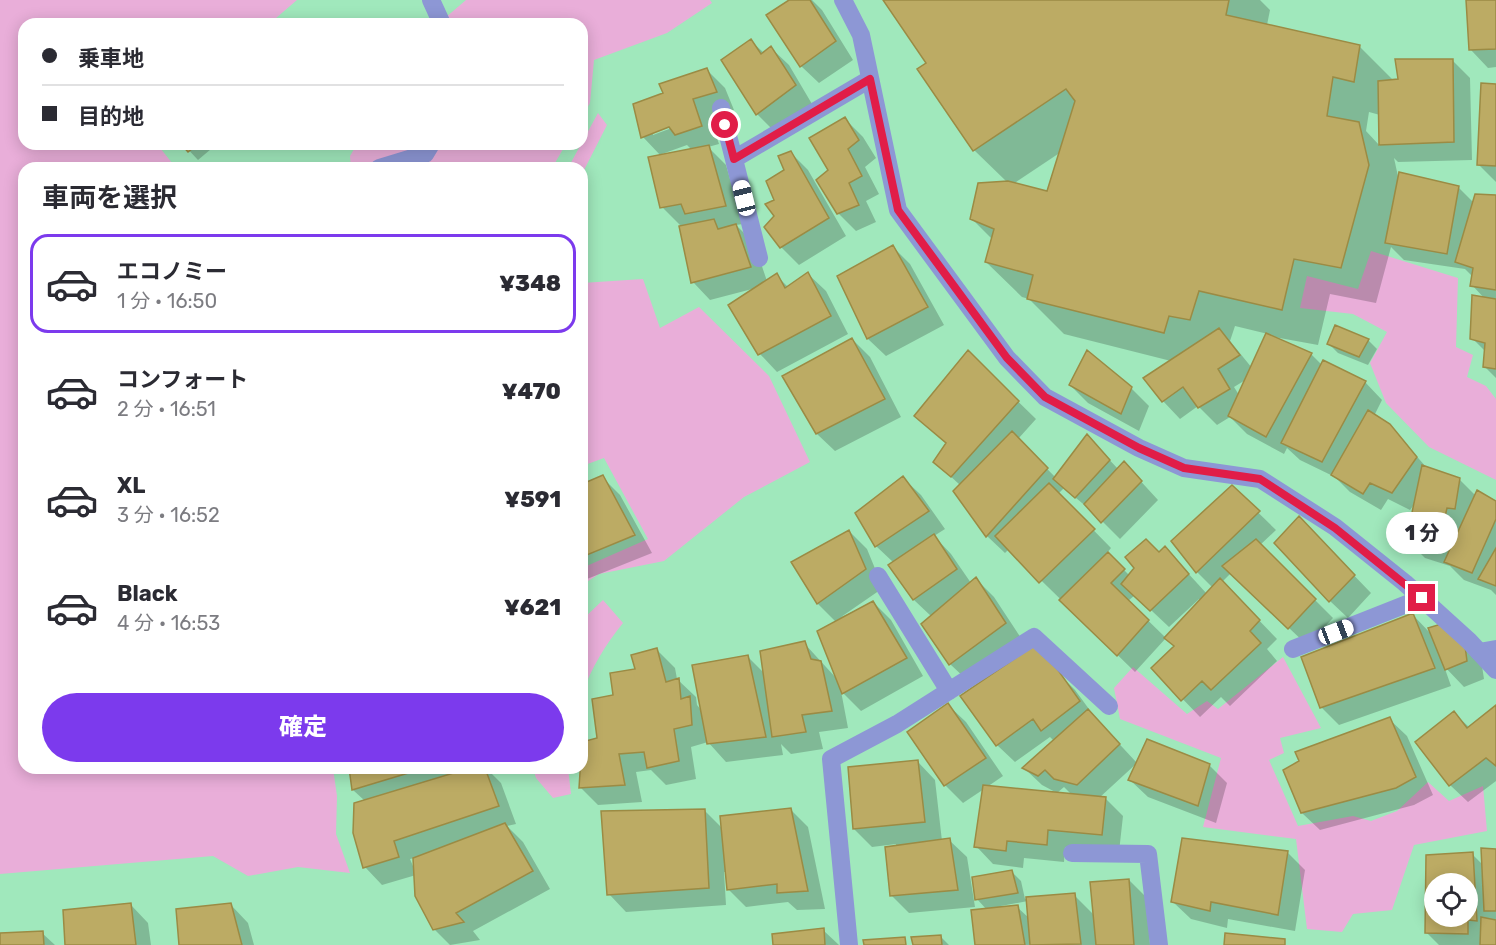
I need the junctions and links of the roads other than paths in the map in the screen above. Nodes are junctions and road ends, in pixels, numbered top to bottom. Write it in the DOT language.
graph roads {
  1 [pos="431,0"];
  2 [pos="843,0"];
  3 [pos="438,18"];
  4 [pos="870,79"];
  5 [pos="721,108"];
  6 [pos="427,150"];
  7 [pos="734,159"];
  8 [pos="399,162"];
  9 [pos="759,258"];
  10 [pos="878,576"];
  11 [pos="1422,598"];
  12 [pos="1293,649"];
  13 [pos="1488,651"];
  14 [pos="1496,670"];
  15 [pos="949,691"];
  16 [pos="1109,706"];
  17 [pos="1072,853"];
  18 [pos="849,945"];
  19 [pos="1159,945"];
  1 -- 3 [label="street"];
  2 -- 4 [label="street"];
  4 -- 7 [label="street"];
  4 -- 11 [label="street"];
  5 -- 7 [label="street"];
  6 -- 8 [label="street"];
  7 -- 9 [label="street"];
  10 -- 15 [label="street"];
  11 -- 12 [label="street"];
  11 -- 13 [label="street"];
  13 -- 14 [label="street"];
  15 -- 16 [label="street"];
  15 -- 18 [label="street"];
  17 -- 19 [label="street"];
}
